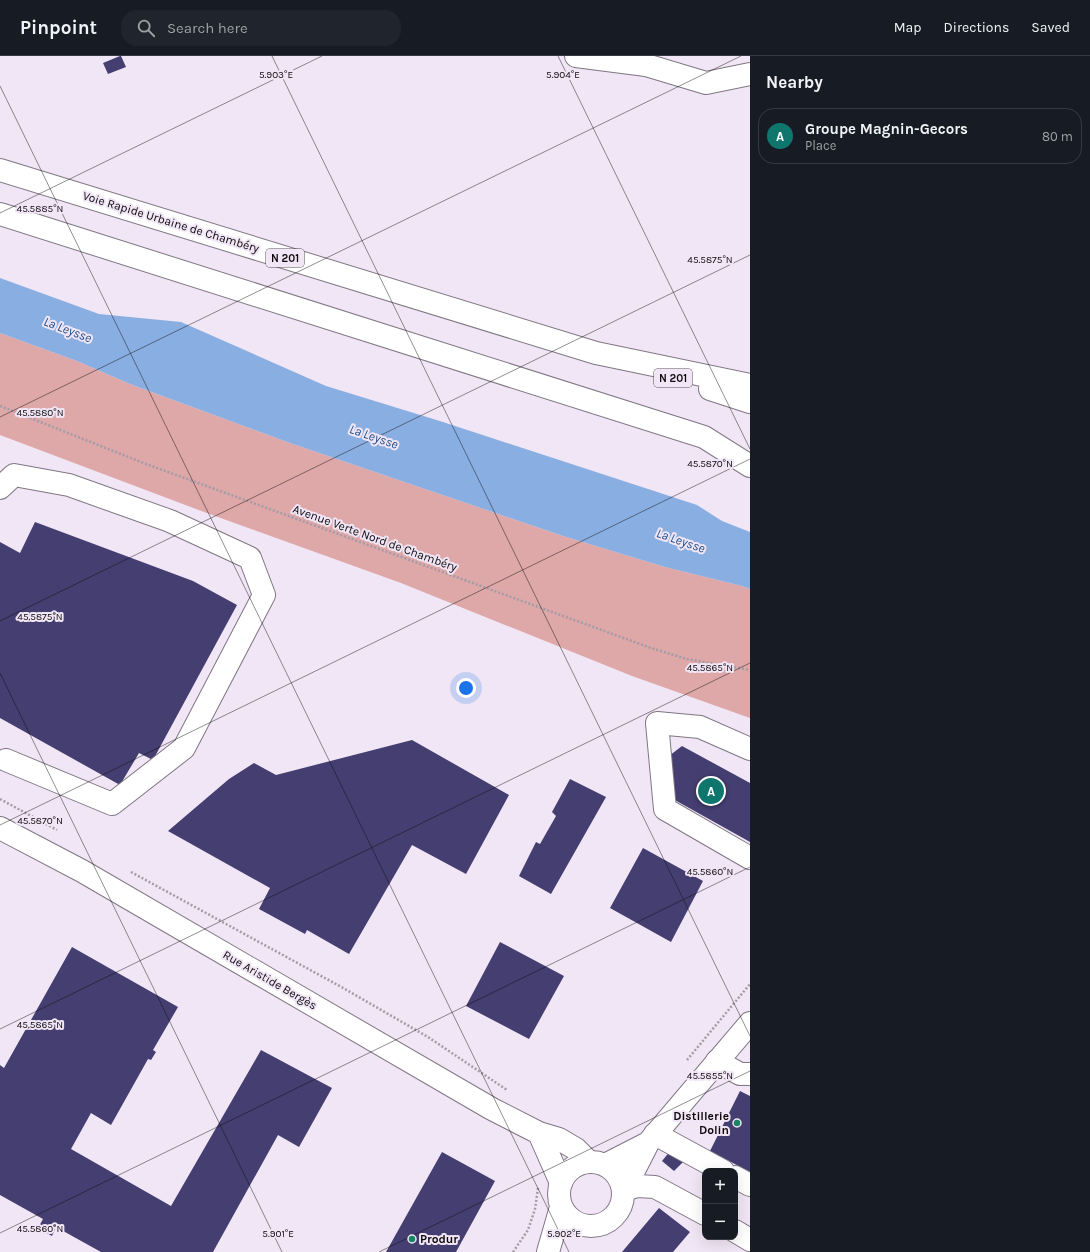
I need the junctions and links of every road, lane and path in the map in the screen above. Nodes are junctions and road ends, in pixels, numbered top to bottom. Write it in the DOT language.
graph roads {
  1 [pos="576,56"];
  2 [pos="750,74"];
  3 [pos="0,170"];
  4 [pos="0,214"];
  5 [pos="596,353"];
  6 [pos="750,385"];
  7 [pos="750,402"];
  8 [pos="0,406"];
  9 [pos="704,437"];
  10 [pos="750,451"];
  11 [pos="750,466"];
  12 [pos="0,488"];
  13 [pos="750,670"];
  14 [pos="750,749"];
  15 [pos="6,760"];
  16 [pos="0,799"];
  17 [pos="0,828"];
  18 [pos="57,831"];
  19 [pos="750,858"];
  20 [pos="128,870"];
  21 [pos="750,984"];
  22 [pos="750,1023"];
  23 [pos="717,1061"];
  24 [pos="686,1062"];
  25 [pos="750,1074"];
  26 [pos="513,1094"];
  27 [pos="539,1133"];
  28 [pos="652,1139"];
  29 [pos="597,1163"];
  30 [pos="552,1164"];
  31 [pos="716,1168"];
  32 [pos="738,1178"];
  33 [pos="561,1183"];
  34 [pos="750,1184"];
  35 [pos="624,1190"];
  36 [pos="561,1207"];
  37 [pos="702,1212"];
  38 [pos="580,1225"];
  39 [pos="738,1233"];
  40 [pos="750,1240"];
  41 [pos="513,1252"];
  42 [pos="548,1252"];
  43 [pos="556,1252"];
  1 -- 2 [label="main road"];
  3 -- 5 [label="main road, Voie Rapide Urbaine de Chambéry / N 201"];
  4 -- 9 [label="main road"];
  5 -- 6 [label="main road"];
  5 -- 7 [label="main road, N 201"];
  8 -- 13 [label="path, Avenue Verte Nord de Chambéry"];
  9 -- 10 [label="main road"];
  9 -- 11 [label="main road"];
  12 -- 15 [label="main road"];
  14 -- 19 [label="main road"];
  16 -- 18 [label="path"];
  17 -- 27 [label="main road, Rue Aristide Bergès"];
  20 -- 26 [label="path"];
  21 -- 24 [label="path"];
  22 -- 23 [label="main road"];
  23 -- 25 [label="main road"];
  23 -- 28 [label="main road"];
  27 -- 29 [label="main road, Rue Aristide Bergès"];
  27 -- 30 [label="main road"];
  28 -- 29 [label="main road"];
  28 -- 31 [label="main road"];
  28 -- 35 [label="main road"];
  29 -- 33 [label="main road"];
  29 -- 35 [label="main road"];
  30 -- 33 [label="main road"];
  30 -- 41 [label="path"];
  32 -- 34 [label="main road"];
  33 -- 36 [label="main road"];
  35 -- 37 [label="main road"];
  35 -- 38 [label="main road"];
  36 -- 38 [label="main road"];
  36 -- 42 [label="main road"];
  38 -- 43 [label="main road"];
  39 -- 40 [label="main road"];
}
